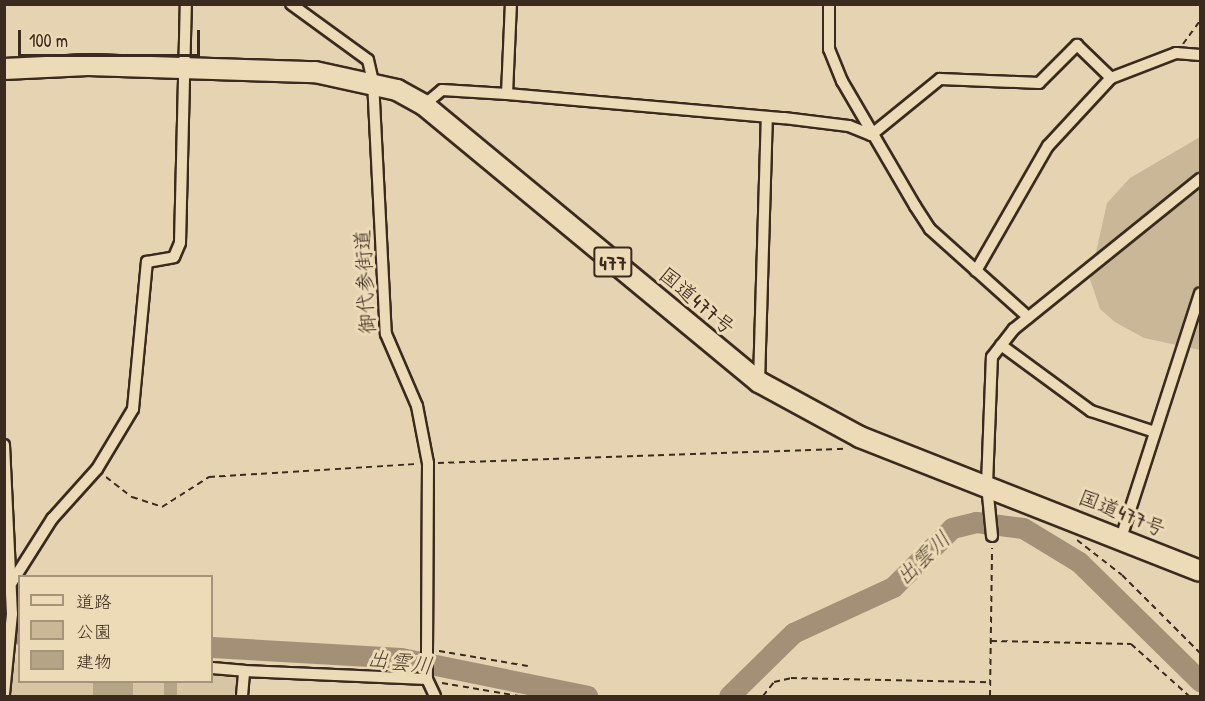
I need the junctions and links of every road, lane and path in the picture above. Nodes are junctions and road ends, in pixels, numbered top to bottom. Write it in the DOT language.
graph roads {
  1 [pos="186,4"];
  2 [pos="291,4"];
  3 [pos="511,4"];
  4 [pos="829,4"];
  5 [pos="1200,21"];
  6 [pos="1176,53"];
  7 [pos="1200,55"];
  8 [pos="183,68"];
  9 [pos="4,69"];
  10 [pos="1112,78"];
  11 [pos="373,81"];
  12 [pos="507,94"];
  13 [pos="424,105"];
  14 [pos="767,119"];
  15 [pos="871,135"];
  16 [pos="1200,179"];
  17 [pos="976,270"];
  18 [pos="1200,293"];
  19 [pos="1029,318"];
  20 [pos="1001,345"];
  21 [pos="759,382"];
  22 [pos="1152,431"];
  23 [pos="860,437"];
  24 [pos="4,445"];
  25 [pos="428,464"];
  26 [pos="97,469"];
  27 [pos="987,485"];
  28 [pos="992,536"];
  29 [pos="1121,538"];
  30 [pos="1088,548"];
  31 [pos="1200,572"];
  32 [pos="12,582"];
  33 [pos="990,641"];
  34 [pos="13,648"];
  35 [pos="428,650"];
  36 [pos="1200,653"];
  37 [pos="528,666"];
  38 [pos="213,668"];
  39 [pos="244,671"];
  40 [pos="427,675"];
  41 [pos="990,682"];
  42 [pos="4,694"];
  43 [pos="242,696"];
  44 [pos="435,696"];
  45 [pos="519,696"];
  46 [pos="763,696"];
  47 [pos="990,696"];
  48 [pos="1189,696"];
  1 -- 8 [label="street"];
  2 -- 11 [label="street, 御代参街道"];
  3 -- 12 [label="street"];
  4 -- 15 [label="street"];
  5 -- 6 [label="path"];
  6 -- 7 [label="street"];
  6 -- 10 [label="street"];
  8 -- 9 [label="highway, 国道477号 / 477"];
  8 -- 11 [label="highway, 国道477号 / 477"];
  8 -- 26 [label="street"];
  10 -- 15 [label="street"];
  10 -- 17 [label="street"];
  11 -- 13 [label="highway, 国道477号 / 477"];
  11 -- 25 [label="street, 御代参街道"];
  12 -- 13 [label="street"];
  12 -- 14 [label="street"];
  13 -- 21 [label="highway, 国道477号 / 477"];
  14 -- 15 [label="street"];
  14 -- 21 [label="street"];
  15 -- 17 [label="street"];
  16 -- 19 [label="street"];
  17 -- 19 [label="street"];
  18 -- 22 [label="street"];
  19 -- 20 [label="street"];
  20 -- 22 [label="street"];
  20 -- 27 [label="street"];
  21 -- 23 [label="highway, 国道477号 / 477"];
  22 -- 29 [label="street"];
  23 -- 25 [label="path"];
  23 -- 27 [label="highway, 国道477号 / 477"];
  24 -- 32 [label="street"];
  25 -- 26 [label="path"];
  25 -- 35 [label="street, 御代参街道"];
  26 -- 32 [label="street"];
  27 -- 28 [label="street"];
  27 -- 29 [label="highway, 国道477号 / 477"];
  28 -- 33 [label="path"];
  29 -- 31 [label="highway, 国道477号 / 477"];
  30 -- 36 [label="path"];
  32 -- 34 [label="street"];
  33 -- 41 [label="path"];
  33 -- 48 [label="path"];
  34 -- 42 [label="street"];
  35 -- 37 [label="path"];
  35 -- 40 [label="street, 御代参街道"];
  38 -- 39 [label="street"];
  39 -- 40 [label="street"];
  39 -- 43 [label="street"];
  40 -- 44 [label="street, 御代参街道"];
  40 -- 45 [label="path"];
  41 -- 46 [label="path"];
  41 -- 47 [label="path"];
}
